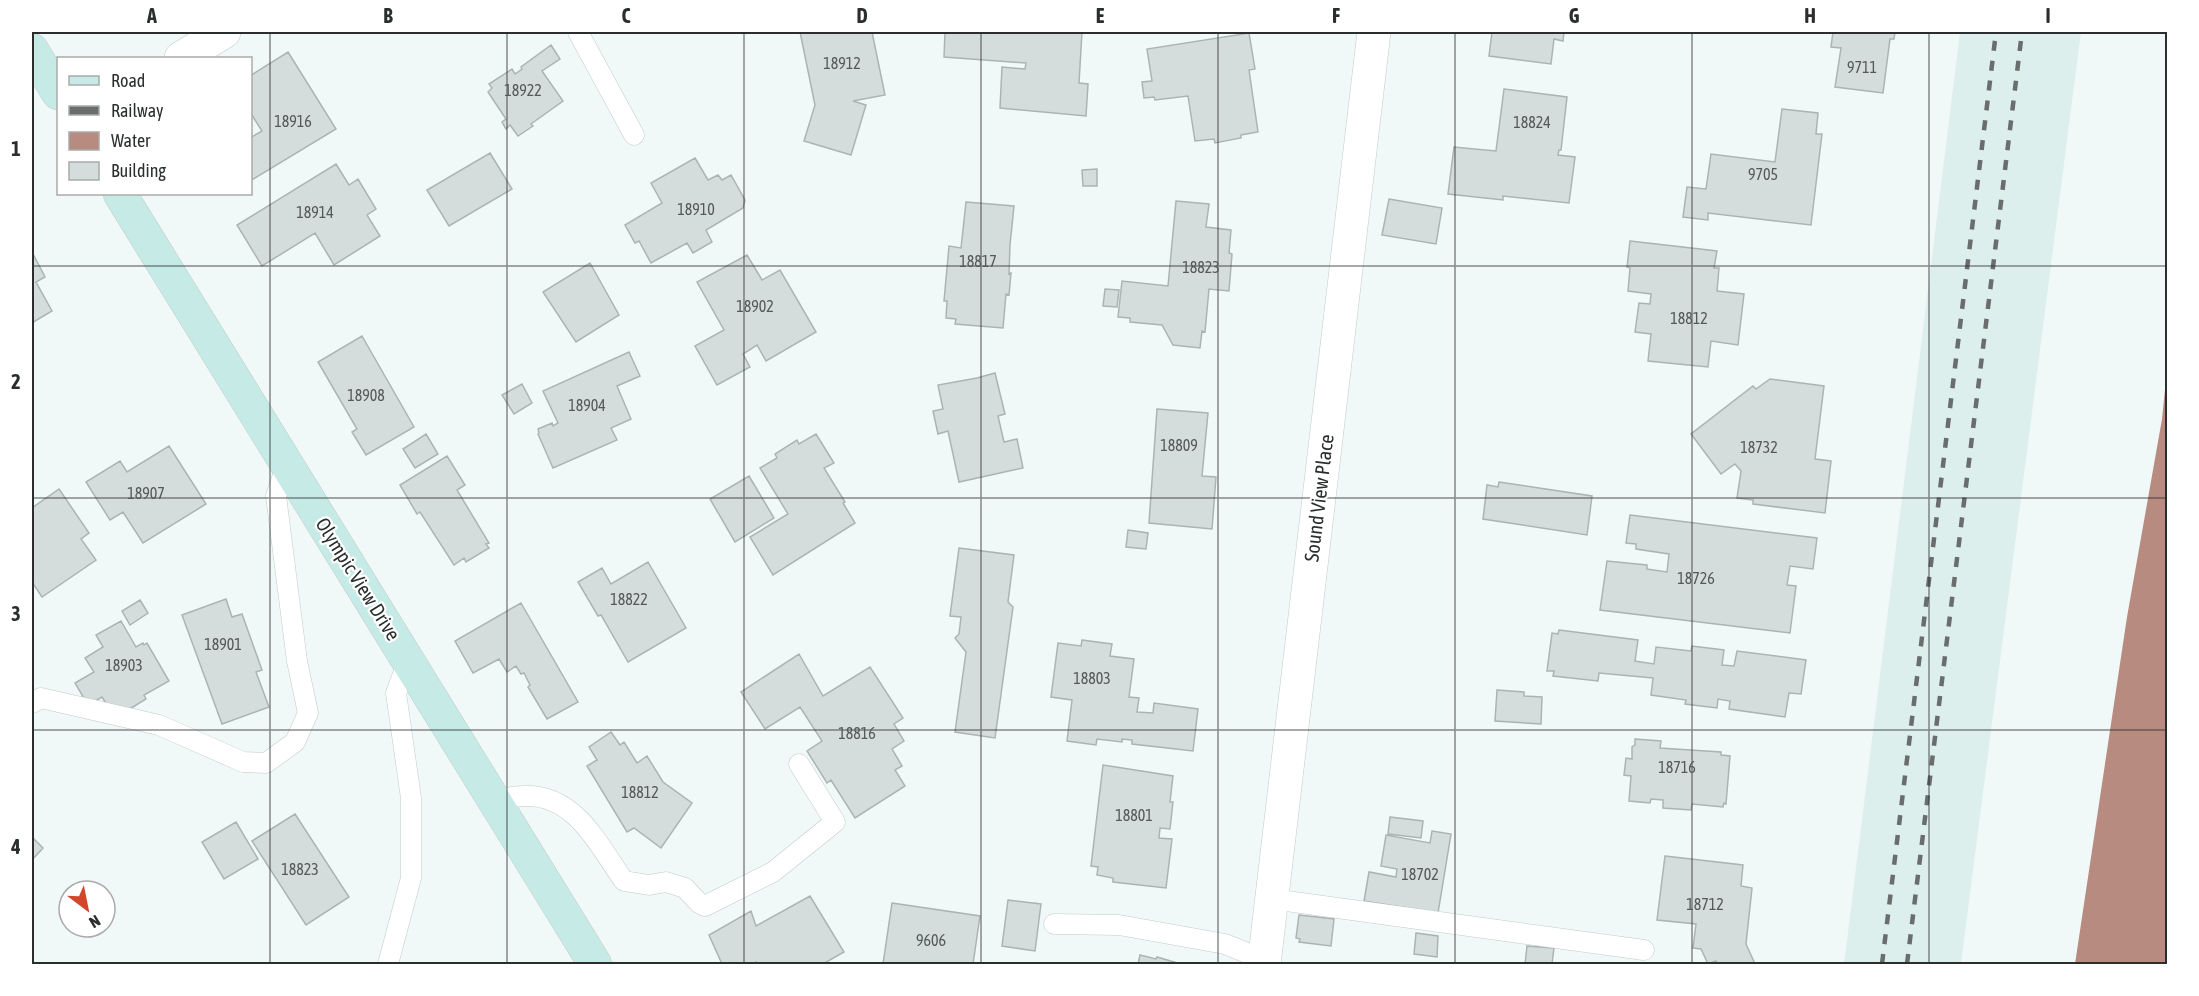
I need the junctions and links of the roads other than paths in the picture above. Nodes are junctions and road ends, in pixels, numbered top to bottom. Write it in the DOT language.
graph roads {
  1 [pos="224,32"];
  2 [pos="578,32"];
  3 [pos="1374,32"];
  4 [pos="32,50"];
  5 [pos="183,57"];
  6 [pos="57,91"];
  7 [pos="634,135"];
  8 [pos="121,195"];
  9 [pos="287,464"];
  10 [pos="408,661"];
  11 [pos="32,703"];
  12 [pos="799,764"];
  13 [pos="493,800"];
  14 [pos="1272,899"];
  15 [pos="1054,924"];
  16 [pos="1644,950"];
  17 [pos="1264,962"];
  18 [pos="388,964"];
  19 [pos="595,964"];
  1 -- 5 [label="street"];
  2 -- 7 [label="lane"];
  3 -- 14 [label="street, Sound View Place"];
  4 -- 6 [label="main road"];
  8 -- 9 [label="main road, Olympic View Drive"];
  9 -- 10 [label="main road, Olympic View Drive"];
  9 -- 11 [label="lane"];
  10 -- 13 [label="main road, Olympic View Drive"];
  10 -- 18 [label="lane"];
  12 -- 13 [label="lane"];
  13 -- 19 [label="main road, Olympic View Drive"];
  14 -- 16 [label="lane"];
  14 -- 17 [label="street, Sound View Place"];
  15 -- 17 [label="lane"];
}
